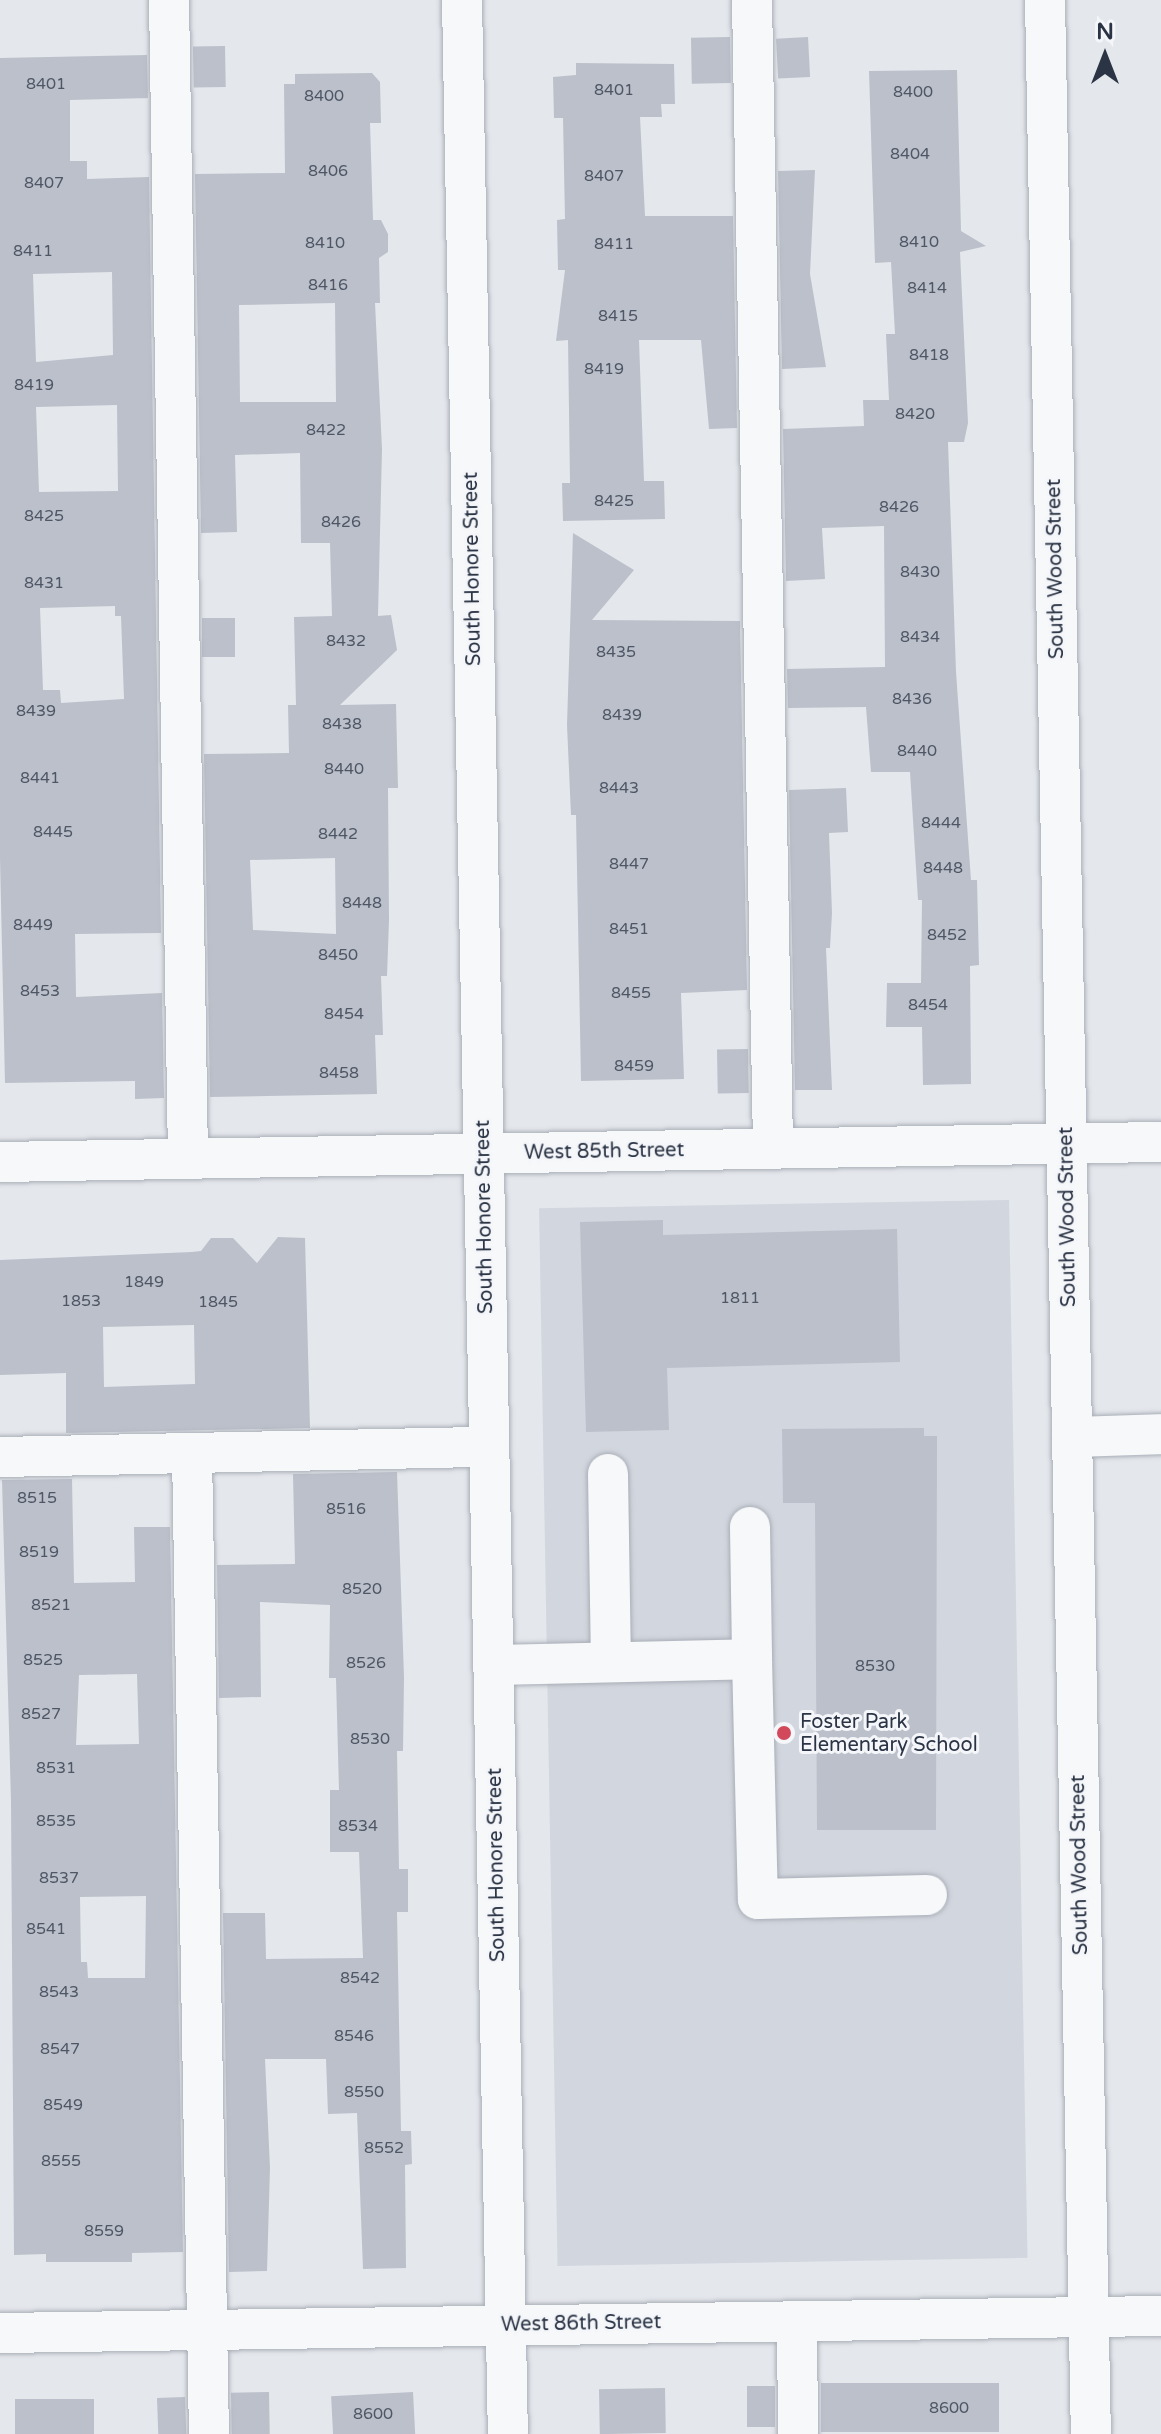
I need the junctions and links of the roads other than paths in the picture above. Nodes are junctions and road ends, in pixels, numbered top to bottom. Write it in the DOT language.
graph roads {
  1 [pos="169,0"];
  2 [pos="462,0"];
  3 [pos="752,0"];
  4 [pos="1045,0"];
  5 [pos="1161,1142"];
  6 [pos="1066,1144"];
  7 [pos="773,1149"];
  8 [pos="484,1154"];
  9 [pos="188,1158"];
  10 [pos="0,1162"];
  11 [pos="1161,1434"];
  12 [pos="1072,1437"];
  13 [pos="489,1447"];
  14 [pos="192,1453"];
  15 [pos="0,1457"];
  16 [pos="608,1474"];
  17 [pos="750,1527"];
  18 [pos="752,1659"];
  19 [pos="611,1662"];
  20 [pos="494,1665"];
  21 [pos="927,1895"];
  22 [pos="1161,2316"];
  23 [pos="1088,2318"];
  24 [pos="797,2321"];
  25 [pos="506,2325"];
  26 [pos="208,2330"];
  27 [pos="0,2333"];
  28 [pos="209,2434"];
  29 [pos="508,2434"];
  30 [pos="798,2434"];
  31 [pos="1091,2434"];
  1 -- 9 [label="street"];
  2 -- 8 [label="street, South Honore Street"];
  3 -- 7 [label="street"];
  4 -- 6 [label="street, South Wood Street"];
  5 -- 6 [label="street, West 85th Street"];
  6 -- 7 [label="street, West 85th Street"];
  6 -- 12 [label="street, South Wood Street"];
  7 -- 8 [label="street, West 85th Street"];
  8 -- 9 [label="street, West 85th Street"];
  8 -- 13 [label="street, South Honore Street"];
  9 -- 10 [label="street, West 85th Street"];
  11 -- 12 [label="street"];
  12 -- 23 [label="street, South Wood Street"];
  13 -- 14 [label="street"];
  13 -- 20 [label="street, South Honore Street"];
  14 -- 15 [label="street"];
  14 -- 26 [label="street"];
  16 -- 19 [label="street"];
  17 -- 18 [label="street"];
  18 -- 19 [label="street"];
  18 -- 21 [label="street"];
  19 -- 20 [label="street"];
  20 -- 25 [label="street, South Honore Street"];
  22 -- 23 [label="street, West 86th Street"];
  23 -- 24 [label="street, West 86th Street"];
  23 -- 31 [label="street, South Wood Street"];
  24 -- 25 [label="street, West 86th Street"];
  24 -- 30 [label="street"];
  25 -- 26 [label="street, West 86th Street"];
  25 -- 29 [label="street, South Honore Street"];
  26 -- 27 [label="street, West 86th Street"];
  26 -- 28 [label="street"];
}
